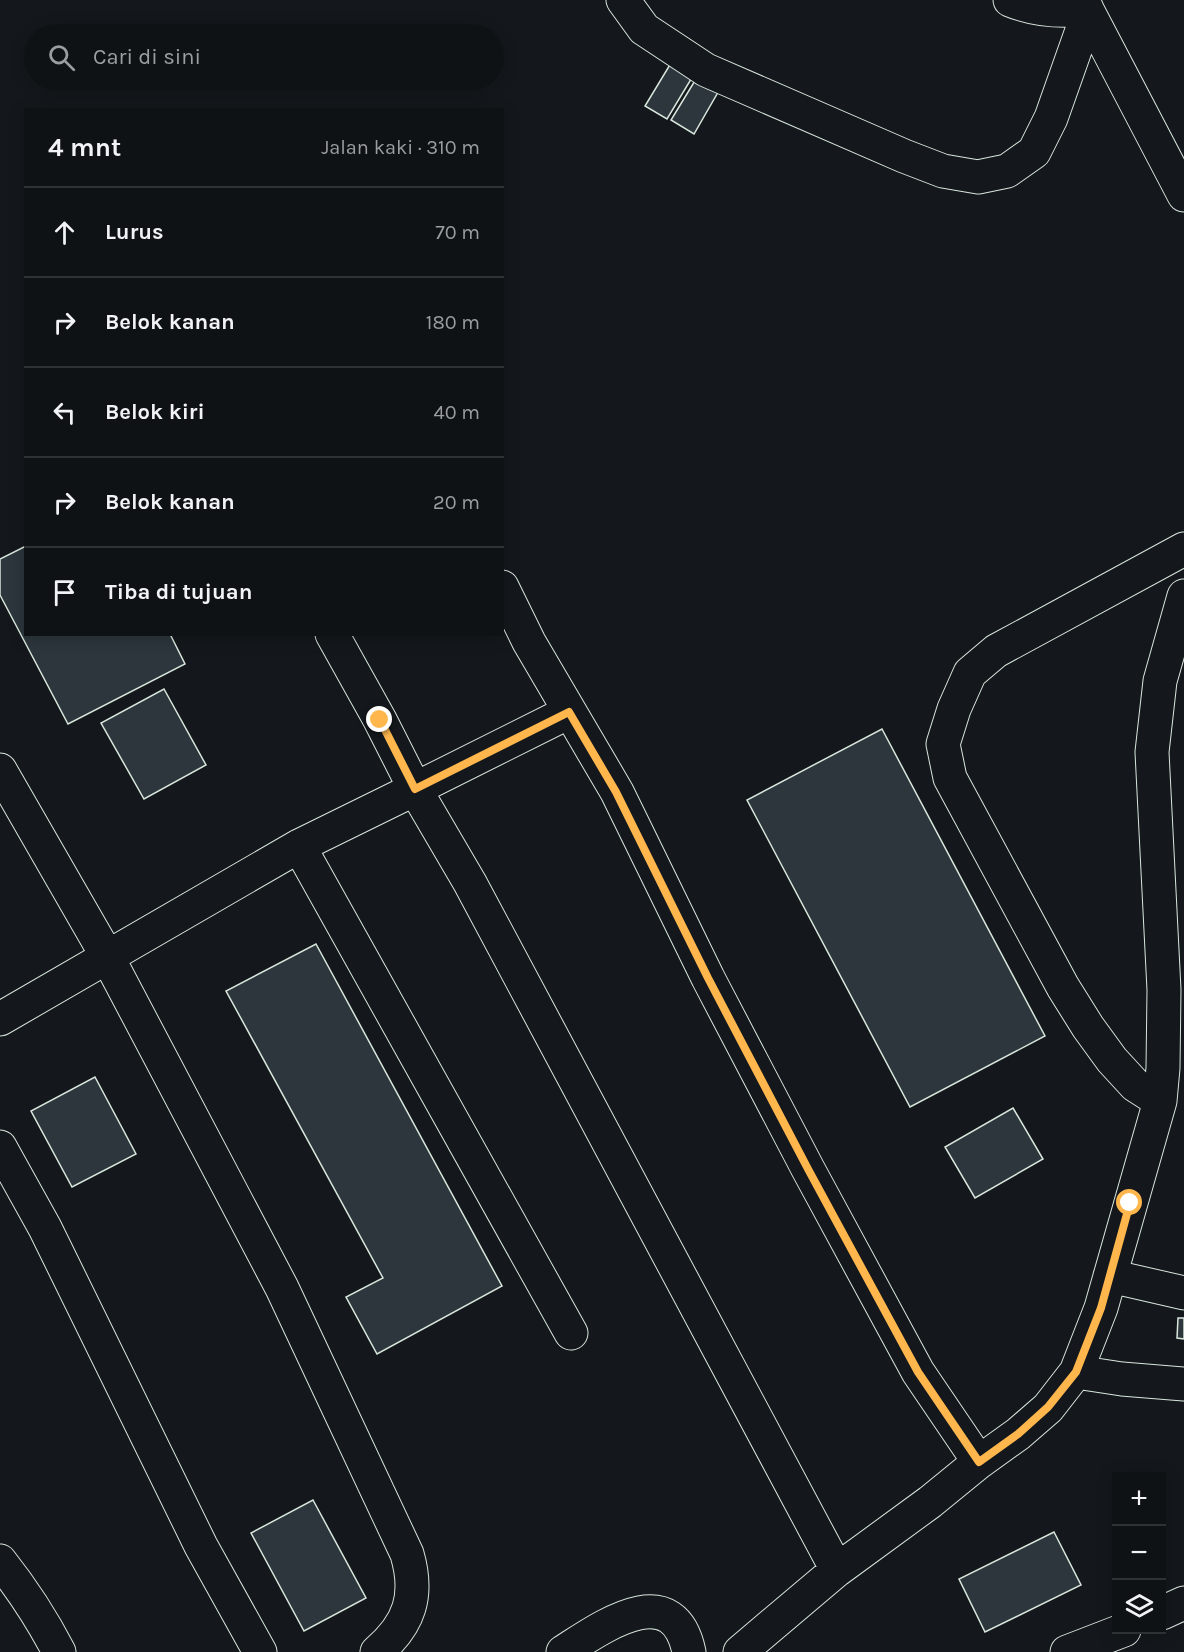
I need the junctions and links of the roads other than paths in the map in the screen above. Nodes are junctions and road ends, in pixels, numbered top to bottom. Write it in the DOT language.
graph roads {
  1 [pos="623,0"];
  2 [pos="1010,0"];
  3 [pos="1085,5"];
  4 [pos="1184,195"];
  5 [pos="1184,549"];
  6 [pos="504,591"];
  7 [pos="1184,596"];
  8 [pos="333,636"];
  9 [pos="569,712"];
  10 [pos="0,770"];
  11 [pos="415,789"];
  12 [pos="9,811"];
  13 [pos="299,846"];
  14 [pos="107,956"];
  15 [pos="1174,991"];
  16 [pos="0,1019"];
  17 [pos="1160,1101"];
  18 [pos="0,1147"];
  19 [pos="1110,1276"];
  20 [pos="1184,1293"];
  21 [pos="572,1333"];
  22 [pos="1076,1372"];
  23 [pos="1184,1384"];
  24 [pos="979,1462"];
  25 [pos="0,1561"];
  26 [pos="837,1570"];
  27 [pos="1184,1603"];
  28 [pos="1166,1611"];
  29 [pos="1114,1634"];
  30 [pos="1125,1634"];
  31 [pos="59,1652"];
  32 [pos="260,1652"];
  33 [pos="377,1652"];
  34 [pos="563,1652"];
  35 [pos="689,1652"];
  36 [pos="740,1652"];
  37 [pos="1067,1652"];
  38 [pos="1127,1652"];
  1 -- 3 [label="lane"];
  2 -- 3 [label="lane"];
  3 -- 4 [label="lane"];
  5 -- 17 [label="lane"];
  6 -- 9 [label="lane"];
  7 -- 15 [label="lane"];
  8 -- 11 [label="lane"];
  9 -- 11 [label="lane"];
  9 -- 24 [label="lane"];
  10 -- 12 [label="lane"];
  11 -- 13 [label="lane"];
  11 -- 26 [label="lane"];
  12 -- 14 [label="lane"];
  13 -- 14 [label="lane"];
  13 -- 21 [label="lane"];
  14 -- 16 [label="lane"];
  14 -- 33 [label="lane"];
  15 -- 17 [label="lane"];
  17 -- 19 [label="lane"];
  18 -- 32 [label="lane"];
  19 -- 20 [label="lane"];
  19 -- 22 [label="lane"];
  22 -- 23 [label="lane"];
  22 -- 24 [label="lane"];
  24 -- 26 [label="lane"];
  25 -- 31 [label="lane"];
  26 -- 36 [label="lane"];
  27 -- 28 [label="lane"];
  29 -- 37 [label="lane"];
  30 -- 38 [label="lane"];
  34 -- 35 [label="lane"];
}
